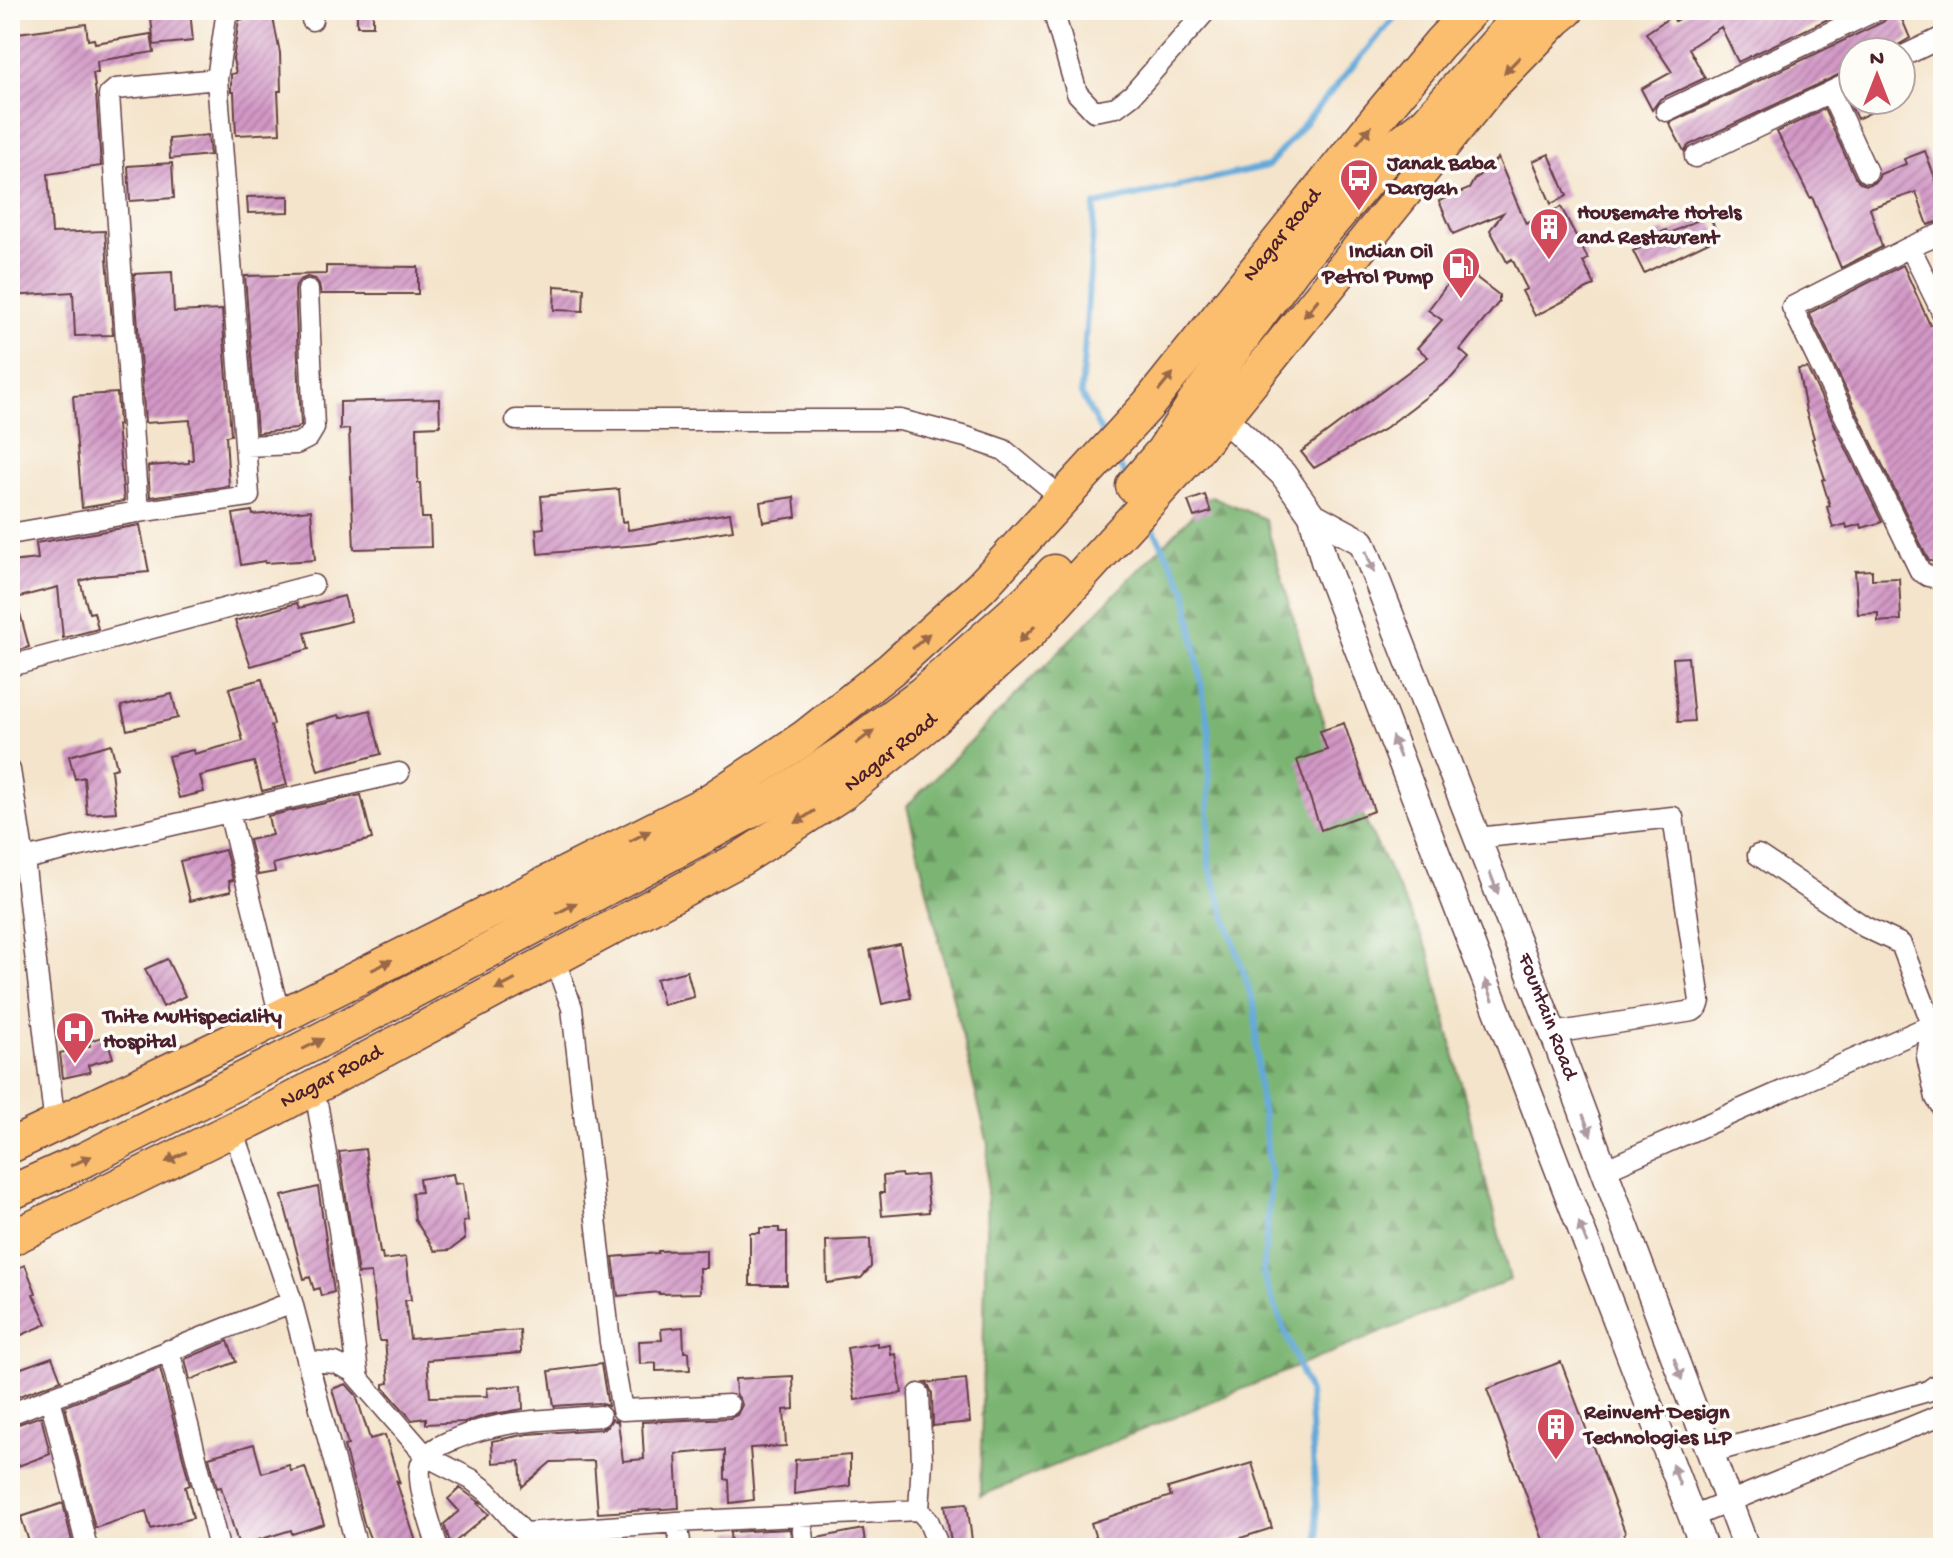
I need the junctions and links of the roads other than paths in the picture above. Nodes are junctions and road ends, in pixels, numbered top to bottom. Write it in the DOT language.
graph roads {
  1 [pos="227,10"];
  2 [pos="1053,10"];
  3 [pos="1207,10"];
  4 [pos="1471,10"];
  5 [pos="1526,10"];
  6 [pos="1567,10"];
  7 [pos="1877,10"];
  8 [pos="1943,37"];
  9 [pos="1917,49"];
  10 [pos="217,79"];
  11 [pos="1837,89"];
  12 [pos="1830,92"];
  13 [pos="1666,111"];
  14 [pos="1695,157"];
  15 [pos="1867,172"];
  16 [pos="1943,233"];
  17 [pos="1910,247"];
  18 [pos="308,290"];
  19 [pos="1943,314"];
  20 [pos="1211,328"];
  21 [pos="1210,408"];
  22 [pos="516,420"];
  23 [pos="245,446"];
  24 [pos="1062,498"];
  25 [pos="1138,498"];
  26 [pos="138,512"];
  27 [pos="1312,515"];
  28 [pos="10,534"];
  29 [pos="1943,579"];
  30 [pos="313,585"];
  31 [pos="10,666"];
  32 [pos="10,770"];
  33 [pos="399,773"];
  34 [pos="229,812"];
  35 [pos="1477,838"];
  36 [pos="1758,855"];
  37 [pos="24,859"];
  38 [pos="559,972"];
  39 [pos="280,1017"];
  40 [pos="1938,1022"];
  41 [pos="1557,1045"];
  42 [pos="1520,1070"];
  43 [pos="318,1108"];
  44 [pos="1943,1109"];
  45 [pos="55,1126"];
  46 [pos="233,1129"];
  47 [pos="10,1146"];
  48 [pos="1604,1170"];
  49 [pos="10,1193"];
  50 [pos="10,1239"];
  51 [pos="292,1302"];
  52 [pos="169,1350"];
  53 [pos="309,1361"];
  54 [pos="359,1379"];
  55 [pos="1943,1380"];
  56 [pos="919,1394"];
  57 [pos="50,1398"];
  58 [pos="729,1405"];
  59 [pos="10,1413"];
  60 [pos="1943,1414"];
  61 [pos="600,1416"];
  62 [pos="1710,1453"];
  63 [pos="426,1456"];
  64 [pos="1728,1502"];
  65 [pos="919,1510"];
  66 [pos="801,1516"];
  67 [pos="1692,1517"];
  68 [pos="677,1522"];
  69 [pos="530,1540"];
  70 [pos="936,1540"];
  71 [pos="87,1548"];
  72 [pos="219,1548"];
  73 [pos="357,1548"];
  74 [pos="438,1548"];
  75 [pos="681,1548"];
  76 [pos="805,1548"];
  77 [pos="1704,1548"];
  78 [pos="1746,1548"];
  1 -- 10 [label="street"];
  2 -- 3 [label="street"];
  20 -- 4 [label="highway, Nagar Road, one-way"];
  5 -- 21 [label="highway"];
  6 -- 21 [label="highway, one-way"];
  7 -- 13 [label="street"];
  8 -- 9 [label="street"];
  10 -- 23 [label="street"];
  10 -- 26 [label="street"];
  11 -- 12 [label="street"];
  12 -- 14 [label="street"];
  12 -- 15 [label="street"];
  16 -- 17 [label="street"];
  17 -- 19 [label="street"];
  17 -- 29 [label="street"];
  18 -- 23 [label="street"];
  20 -- 21 [label="highway"];
  24 -- 20 [label="highway, Nagar Road, one-way"];
  21 -- 25 [label="highway"];
  21 -- 27 [label="street, Fountain Road"];
  22 -- 24 [label="street"];
  23 -- 26 [label="street"];
  39 -- 24 [label="highway, Nagar Road, one-way"];
  25 -- 46 [label="highway, Nagar Road, one-way"];
  49 -- 25 [label="highway, one-way"];
  26 -- 28 [label="street"];
  27 -- 35 [label="street, Fountain Road, one-way"];
  42 -- 27 [label="street, Fountain Road, one-way"];
  30 -- 31 [label="street"];
  32 -- 37 [label="street"];
  33 -- 34 [label="street"];
  34 -- 37 [label="street"];
  34 -- 39 [label="street"];
  35 -- 41 [label="street, Fountain Road, one-way"];
  35 -- 41 [label="street"];
  36 -- 40 [label="street"];
  37 -- 45 [label="street"];
  38 -- 58 [label="street"];
  39 -- 45 [label="highway, Nagar Road"];
  40 -- 44 [label="street"];
  40 -- 48 [label="street"];
  41 -- 42 [label="street"];
  41 -- 48 [label="street, Fountain Road, one-way"];
  67 -- 42 [label="street, Fountain Road, one-way"];
  43 -- 54 [label="street"];
  45 -- 47 [label="highway, Nagar Road"];
  46 -- 50 [label="highway, Nagar Road, one-way"];
  46 -- 51 [label="street"];
  48 -- 62 [label="street, Fountain Road, one-way"];
  51 -- 52 [label="street"];
  51 -- 53 [label="street"];
  52 -- 57 [label="street"];
  52 -- 72 [label="street"];
  53 -- 54 [label="street"];
  53 -- 73 [label="street"];
  54 -- 63 [label="street"];
  55 -- 62 [label="street"];
  56 -- 65 [label="street"];
  57 -- 59 [label="street"];
  57 -- 71 [label="street"];
  60 -- 64 [label="street"];
  61 -- 63 [label="street"];
  62 -- 64 [label="street, Fountain Road"];
  63 -- 69 [label="street"];
  63 -- 74 [label="street"];
  64 -- 67 [label="street"];
  64 -- 78 [label="street, Fountain Road"];
  65 -- 66 [label="street"];
  65 -- 70 [label="street"];
  66 -- 68 [label="street"];
  66 -- 76 [label="street"];
  67 -- 77 [label="street, Fountain Road"];
  68 -- 69 [label="street"];
  68 -- 75 [label="street"];
}
